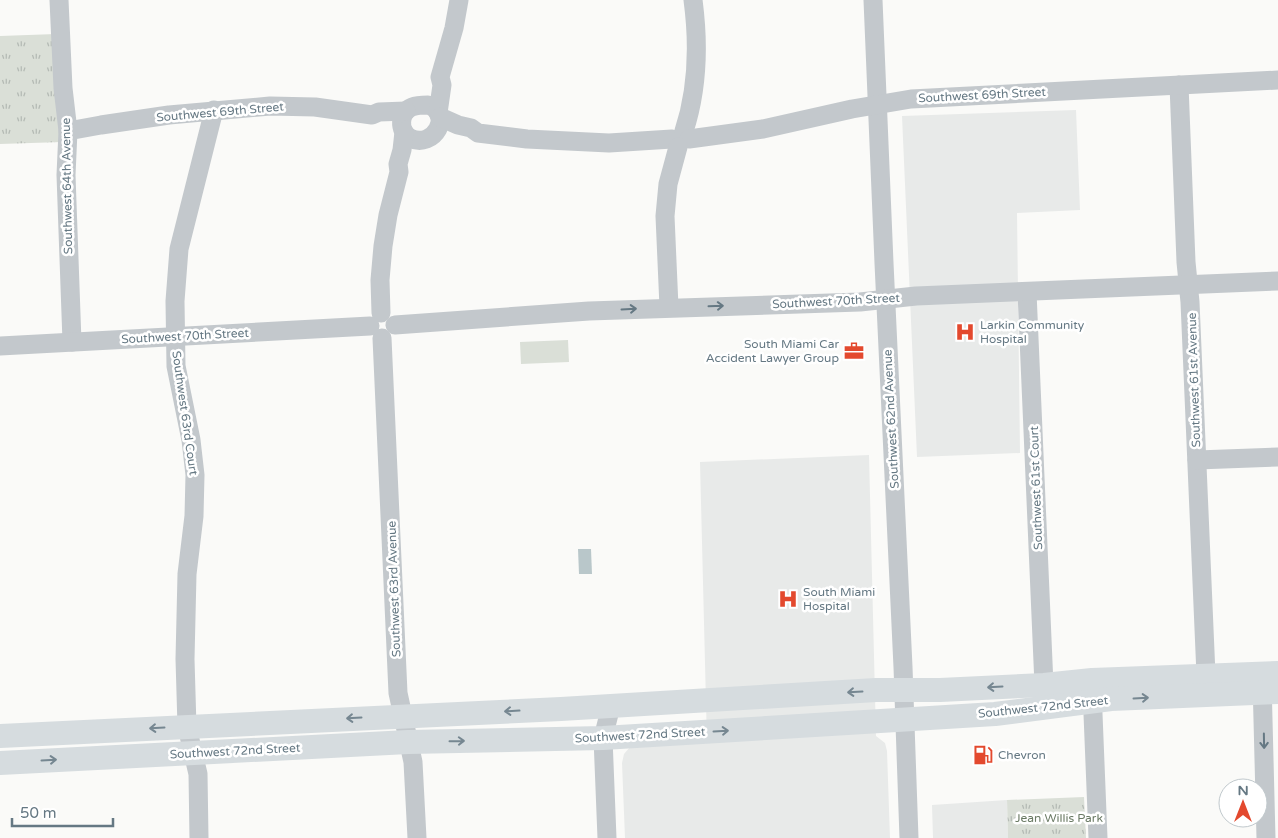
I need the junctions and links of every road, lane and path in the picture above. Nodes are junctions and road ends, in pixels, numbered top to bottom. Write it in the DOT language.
graph roads {
  1 [pos="59,0"];
  2 [pos="459,0"];
  3 [pos="694,0"];
  4 [pos="873,0"];
  5 [pos="440,76"];
  6 [pos="1278,80"];
  7 [pos="1179,85"];
  8 [pos="878,104"];
  9 [pos="214,110"];
  10 [pos="439,115"];
  11 [pos="407,119"];
  12 [pos="68,131"];
  13 [pos="478,133"];
  14 [pos="428,137"];
  15 [pos="681,139"];
  16 [pos="400,172"];
  17 [pos="1278,281"];
  18 [pos="1189,286"];
  19 [pos="1027,292"];
  20 [pos="886,300"];
  21 [pos="669,307"];
  22 [pos="377,326"];
  23 [pos="175,336"];
  24 [pos="72,342"];
  25 [pos="0,346"];
  26 [pos="1278,457"];
  27 [pos="1197,460"];
  28 [pos="1206,675"];
  29 [pos="1270,683"];
  30 [pos="1044,685"];
  31 [pos="904,690"];
  32 [pos="1092,691"];
  33 [pos="611,706"];
  34 [pos="402,716"];
  35 [pos="905,719"];
  36 [pos="187,727"];
  37 [pos="0,736"];
  38 [pos="603,738"];
  39 [pos="408,742"];
  40 [pos="193,752"];
  41 [pos="0,763"];
  42 [pos="199,838"];
  43 [pos="417,838"];
  44 [pos="607,838"];
  45 [pos="909,838"];
  46 [pos="1098,838"];
  47 [pos="1266,838"];
  1 -- 12 [label="street, Southwest 64th Avenue"];
  2 -- 5 [label="street, Southwest 63rd Avenue"];
  3 -- 15 [label="street"];
  4 -- 8 [label="street, Southwest 62nd Avenue"];
  5 -- 10 [label="street, Southwest 63rd Avenue"];
  5 -- 11 [label="street, Southwest 63rd Avenue"];
  6 -- 7 [label="street, Southwest 69th Street"];
  7 -- 8 [label="street, Southwest 69th Street"];
  7 -- 18 [label="street, Southwest 61st Avenue"];
  8 -- 15 [label="street, Southwest 69th Street"];
  8 -- 20 [label="street, Southwest 62nd Avenue"];
  9 -- 11 [label="street, Southwest 69th Street"];
  9 -- 12 [label="street, Southwest 69th Street"];
  9 -- 23 [label="street, Southwest 63rd Court"];
  10 -- 11 [label="street, Southwest 69th Street"];
  10 -- 13 [label="street, Southwest 69th Street"];
  10 -- 14 [label="street, Southwest 63rd Avenue"];
  11 -- 14 [label="street"];
  11 -- 16 [label="street, Southwest 63rd Avenue"];
  12 -- 24 [label="street, Southwest 64th Avenue"];
  13 -- 14 [label="street, Southwest 69th Street"];
  13 -- 15 [label="street, Southwest 69th Street"];
  14 -- 16 [label="street, Southwest 63rd Avenue"];
  15 -- 21 [label="street"];
  16 -- 22 [label="street, Southwest 63rd Avenue"];
  17 -- 18 [label="street, Southwest 70th Street"];
  18 -- 19 [label="street, Southwest 70th Street"];
  18 -- 27 [label="street, Southwest 61st Avenue"];
  19 -- 20 [label="street, Southwest 70th Street"];
  19 -- 30 [label="street, Southwest 61st Court"];
  21 -- 20 [label="street, Southwest 70th Street, one-way"];
  20 -- 31 [label="street, Southwest 62nd Avenue"];
  22 -- 21 [label="street, Southwest 70th Street, one-way"];
  22 -- 23 [label="street, Southwest 70th Street"];
  22 -- 34 [label="street, Southwest 63rd Avenue"];
  23 -- 24 [label="street, Southwest 70th Street"];
  23 -- 36 [label="street, Southwest 63rd Court"];
  24 -- 25 [label="street, Southwest 70th Street"];
  26 -- 27 [label="street"];
  27 -- 28 [label="street, Southwest 61st Avenue"];
  28 -- 29 [label="main road, Southwest 72nd Street"];
  28 -- 32 [label="main road, Southwest 72nd Street"];
  32 -- 29 [label="main road, Southwest 72nd Street, one-way"];
  29 -- 47 [label="street, one-way"];
  30 -- 31 [label="main road, Southwest 72nd Street, one-way"];
  30 -- 32 [label="main road, Southwest 72nd Street"];
  31 -- 33 [label="main road, Southwest 72nd Street, one-way"];
  31 -- 35 [label="street, Southwest 62nd Avenue"];
  32 -- 35 [label="main road, Southwest 72nd Street"];
  32 -- 46 [label="street"];
  33 -- 34 [label="main road, Southwest 72nd Street, one-way"];
  33 -- 38 [label="street"];
  34 -- 36 [label="main road, Southwest 72nd Street, one-way"];
  34 -- 39 [label="street, Southwest 63rd Avenue"];
  38 -- 35 [label="main road, Southwest 72nd Street, one-way"];
  35 -- 45 [label="street, Southwest 62nd Avenue"];
  36 -- 37 [label="main road, Southwest 72nd Street, one-way"];
  36 -- 40 [label="street, Southwest 63rd Court"];
  39 -- 38 [label="main road, Southwest 72nd Street, one-way"];
  38 -- 44 [label="street"];
  39 -- 40 [label="main road, Southwest 72nd Street"];
  39 -- 43 [label="street, Southwest 63rd Avenue"];
  41 -- 40 [label="main road, Southwest 72nd Street, one-way"];
  40 -- 42 [label="street, Southwest 63rd Court"];
}
